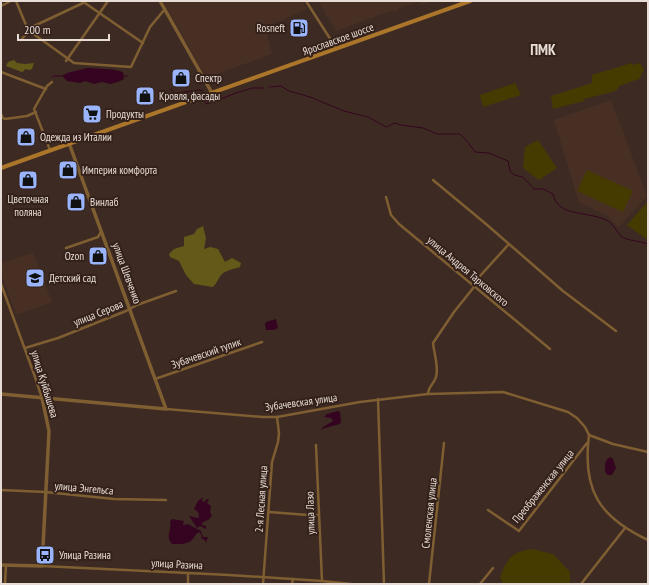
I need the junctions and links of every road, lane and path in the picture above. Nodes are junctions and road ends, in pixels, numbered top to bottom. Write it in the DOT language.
graph roads {
  1 [pos="11,1"];
  2 [pos="16,1"];
  3 [pos="108,1"];
  4 [pos="160,1"];
  5 [pos="306,1"];
  6 [pos="470,1"];
  7 [pos="82,2"];
  8 [pos="1,6"];
  9 [pos="165,9"];
  10 [pos="99,14"];
  11 [pos="28,30"];
  12 [pos="21,40"];
  13 [pos="143,43"];
  14 [pos="336,49"];
  15 [pos="67,60"];
  16 [pos="1,72"];
  17 [pos="52,82"];
  18 [pos="46,89"];
  19 [pos="212,93"];
  20 [pos="36,112"];
  21 [pos="1,114"];
  22 [pos="69,144"];
  23 [pos="50,150"];
  24 [pos="1,168"];
  25 [pos="433,180"];
  26 [pos="386,197"];
  27 [pos="102,232"];
  28 [pos="509,244"];
  29 [pos="66,248"];
  30 [pos="1,284"];
  31 [pos="474,288"];
  32 [pos="176,291"];
  33 [pos="130,309"];
  34 [pos="616,331"];
  35 [pos="262,342"];
  36 [pos="25,348"];
  37 [pos="550,349"];
  38 [pos="156,379"];
  39 [pos="1,394"];
  40 [pos="428,394"];
  41 [pos="42,398"];
  42 [pos="378,399"];
  43 [pos="166,410"];
  44 [pos="277,417"];
  45 [pos="589,435"];
  46 [pos="444,443"];
  47 [pos="588,443"];
  48 [pos="316,445"];
  49 [pos="648,452"];
  50 [pos="1,490"];
  51 [pos="46,492"];
  52 [pos="166,500"];
  53 [pos="488,510"];
  54 [pos="269,512"];
  55 [pos="318,515"];
  56 [pos="624,528"];
  57 [pos="648,540"];
  58 [pos="1,565"];
  59 [pos="6,565"];
  60 [pos="42,566"];
  61 [pos="492,568"];
  62 [pos="188,574"];
  63 [pos="264,577"];
  64 [pos="293,579"];
  65 [pos="322,581"];
  66 [pos="5,584"];
  67 [pos="188,584"];
  68 [pos="263,584"];
  69 [pos="292,584"];
  70 [pos="352,584"];
  71 [pos="384,584"];
  72 [pos="429,584"];
  73 [pos="480,584"];
  74 [pos="581,584"];
  1 -- 8 [label="street"];
  2 -- 11 [label="street"];
  3 -- 10 [label="street"];
  4 -- 9 [label="street"];
  5 -- 14 [label="street"];
  6 -- 14 [label="main road, Ярославское шоссе"];
  7 -- 10 [label="street"];
  7 -- 11 [label="street"];
  9 -- 13 [label="street"];
  9 -- 19 [label="street"];
  10 -- 13 [label="street"];
  10 -- 15 [label="street"];
  11 -- 12 [label="street"];
  11 -- 15 [label="street"];
  13 -- 15 [label="street"];
  14 -- 19 [label="main road, Ярославское шоссе"];
  16 -- 18 [label="street"];
  17 -- 18 [label="street"];
  18 -- 20 [label="street"];
  19 -- 22 [label="main road, Ярославское шоссе"];
  20 -- 21 [label="street"];
  20 -- 23 [label="street"];
  22 -- 23 [label="main road, Ярославское шоссе"];
  22 -- 27 [label="street, улица Шевченко"];
  23 -- 24 [label="main road, Ярославское шоссе"];
  25 -- 28 [label="street"];
  26 -- 31 [label="street, улица Андрея Тарковского"];
  27 -- 29 [label="street"];
  27 -- 33 [label="street, улица Шевченко"];
  28 -- 31 [label="street"];
  28 -- 34 [label="street"];
  30 -- 36 [label="street, улица Куйбышева"];
  31 -- 37 [label="street, улица Андрея Тарковского"];
  31 -- 40 [label="street"];
  32 -- 33 [label="street, улица Серова"];
  33 -- 36 [label="street, улица Серова"];
  33 -- 38 [label="street, улица Шевченко"];
  35 -- 38 [label="street, Зубачевский тупик"];
  36 -- 41 [label="street, улица Куйбышева"];
  38 -- 43 [label="street, улица Шевченко"];
  39 -- 41 [label="street, Зубачевская улица"];
  40 -- 42 [label="street, Зубачевская улица"];
  40 -- 45 [label="street, Зубачевская улица"];
  41 -- 43 [label="street, Зубачевская улица"];
  41 -- 51 [label="street, улица Куйбышева"];
  42 -- 44 [label="street, Зубачевская улица"];
  42 -- 71 [label="street"];
  43 -- 44 [label="street, Зубачевская улица"];
  44 -- 54 [label="street, 2-я Лесная улица"];
  45 -- 47 [label="street"];
  45 -- 49 [label="street"];
  46 -- 72 [label="street, Смоленская улица"];
  47 -- 53 [label="street, Преображенская улица"];
  47 -- 56 [label="street"];
  48 -- 55 [label="street, улица Лазо"];
  50 -- 51 [label="street, улица Энгельса"];
  51 -- 52 [label="street, улица Энгельса"];
  51 -- 60 [label="street, улица Куйбышева"];
  54 -- 55 [label="street"];
  54 -- 63 [label="street, 2-я Лесная улица"];
  55 -- 65 [label="street, улица Лазо"];
  56 -- 57 [label="street"];
  56 -- 74 [label="street"];
  58 -- 59 [label="street, улица Разина"];
  59 -- 60 [label="street, улица Разина"];
  59 -- 66 [label="street"];
  60 -- 62 [label="street, улица Разина"];
  61 -- 73 [label="street"];
  62 -- 63 [label="street, улица Разина"];
  62 -- 67 [label="street"];
  63 -- 64 [label="street, улица Разина"];
  63 -- 68 [label="street, 2-я Лесная улица"];
  64 -- 65 [label="street, улица Разина"];
  64 -- 69 [label="street"];
  65 -- 70 [label="street, улица Разина"];
}
